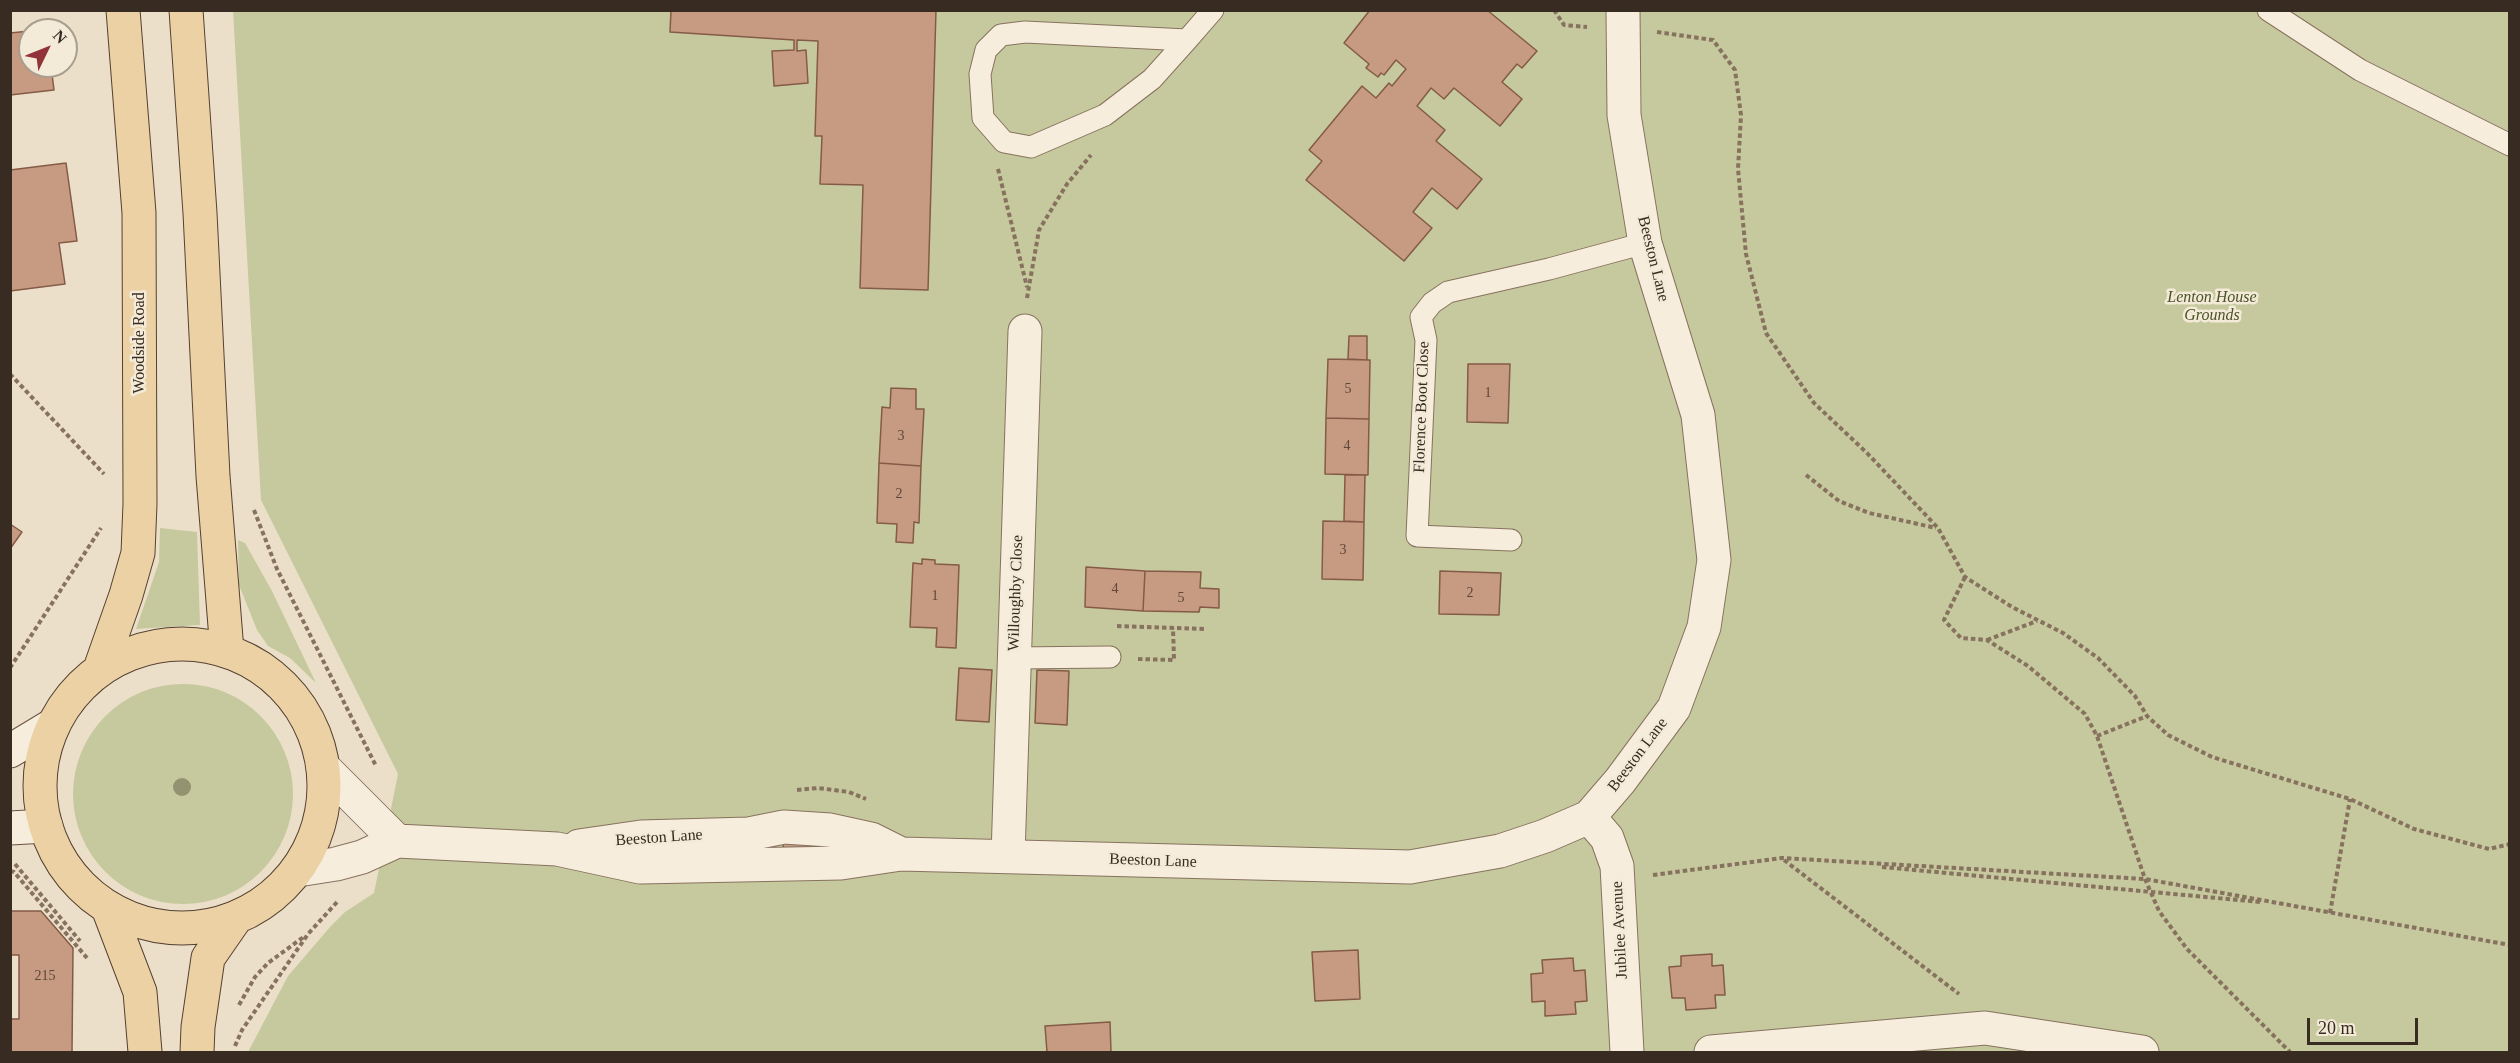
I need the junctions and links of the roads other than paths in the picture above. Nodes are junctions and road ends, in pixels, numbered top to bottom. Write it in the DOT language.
graph roads {
  1 [pos="123,10"];
  2 [pos="186,10"];
  3 [pos="1213,10"];
  4 [pos="1623,10"];
  5 [pos="2268,10"];
  6 [pos="1187,40"];
  7 [pos="2510,144"];
  8 [pos="1645,243"];
  9 [pos="1025,331"];
  10 [pos="1511,540"];
  11 [pos="227,651"];
  12 [pos="1110,657"];
  13 [pos="1014,658"];
  14 [pos="100,669"];
  15 [pos="53,725"];
  16 [pos="10,751"];
  17 [pos="323,767"];
  18 [pos="1589,816"];
  19 [pos="46,826"];
  20 [pos="10,828"];
  21 [pos="397,841"];
  22 [pos="557,849"];
  23 [pos="902,854"];
  24 [pos="1008,856"];
  25 [pos="298,870"];
  26 [pos="108,908"];
  27 [pos="235,919"];
  28 [pos="145,1053"];
  29 [pos="197,1053"];
  30 [pos="1627,1053"];
  31 [pos="1712,1053"];
  32 [pos="2142,1053"];
  1 -- 14 [label="main road, Woodside Road"];
  2 -- 11 [label="main road"];
  3 -- 6 [label="lane"];
  4 -- 8 [label="street, Beeston Lane"];
  5 -- 7 [label="lane"];
  6 -- 6 [label="lane"];
  8 -- 10 [label="lane, Florence Boot Close"];
  8 -- 18 [label="street, Beeston Lane"];
  9 -- 13 [label="street, Willoughby Close"];
  11 -- 14 [label="main road"];
  11 -- 17 [label="main road"];
  12 -- 13 [label="lane"];
  13 -- 24 [label="street, Willoughby Close"];
  14 -- 15 [label="main road"];
  15 -- 16 [label="street"];
  15 -- 19 [label="main road"];
  17 -- 21 [label="street"];
  17 -- 25 [label="main road"];
  18 -- 24 [label="street, Beeston Lane"];
  18 -- 30 [label="street, Jubilee Avenue"];
  19 -- 20 [label="street"];
  19 -- 26 [label="main road"];
  21 -- 22 [label="street, Beeston Lane"];
  21 -- 25 [label="street"];
  22 -- 23 [label="street, Beeston Lane"];
  22 -- 23 [label="street, Beeston Lane"];
  23 -- 24 [label="street, Beeston Lane"];
  25 -- 27 [label="main road"];
  26 -- 27 [label="main road"];
  26 -- 28 [label="main road"];
  27 -- 29 [label="main road"];
  31 -- 32 [label="street"];
}
